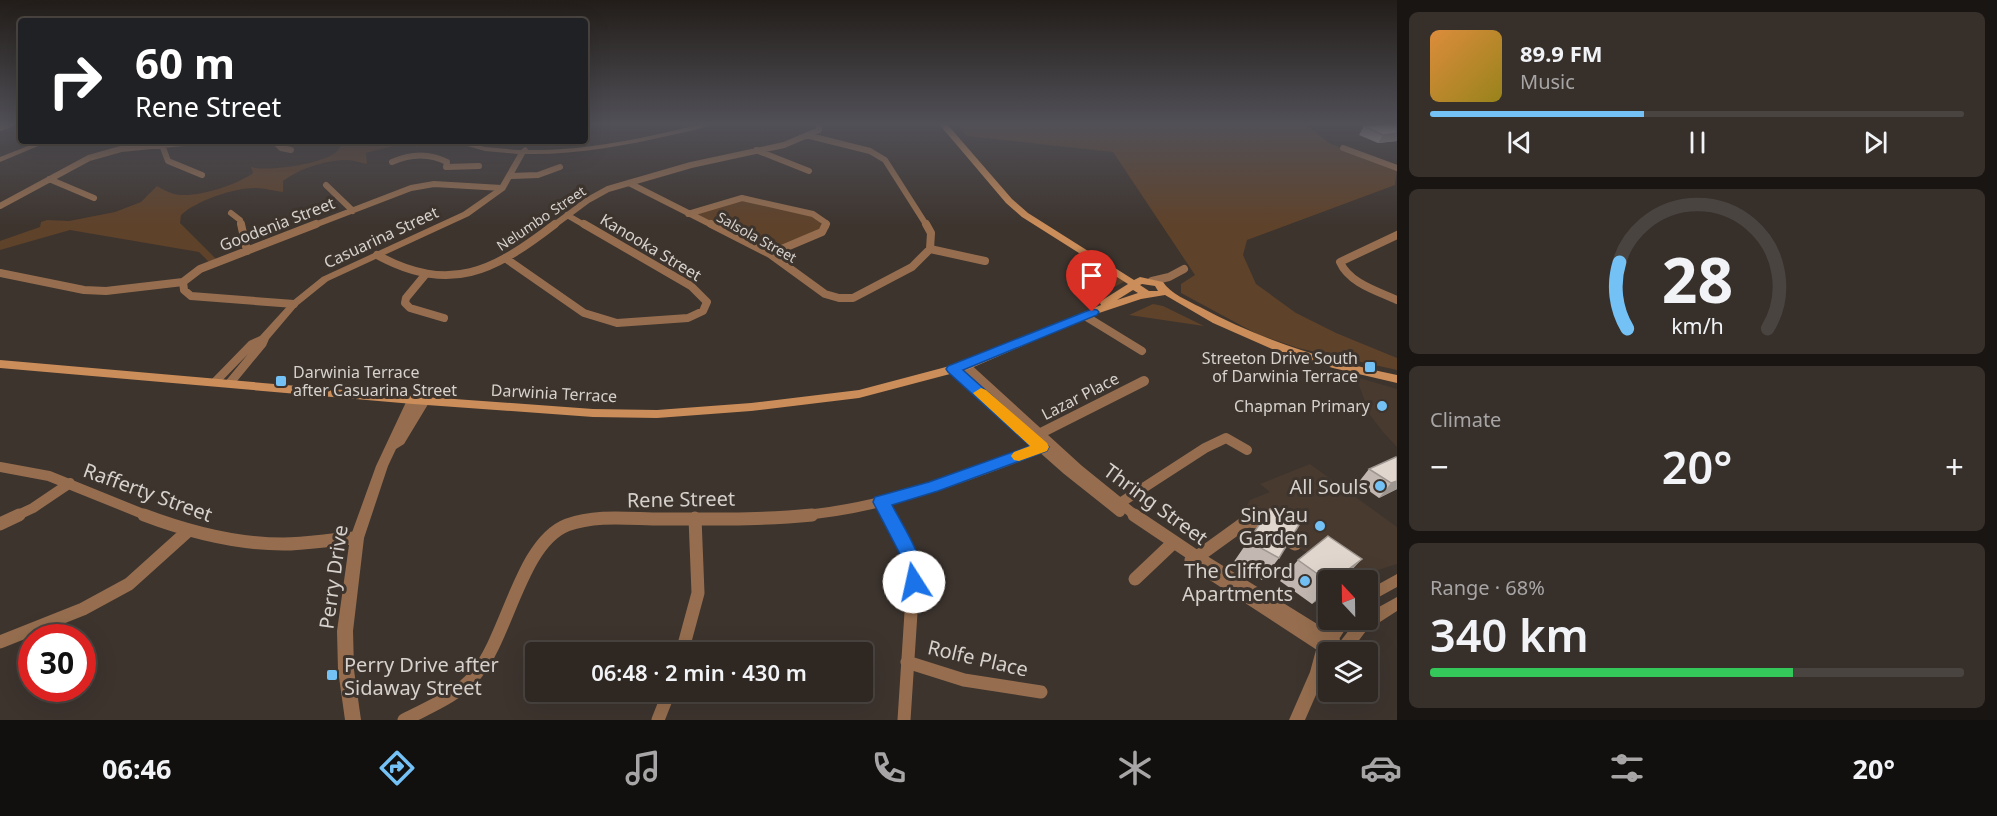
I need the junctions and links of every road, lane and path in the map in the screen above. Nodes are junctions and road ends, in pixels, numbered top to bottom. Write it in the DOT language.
graph roads {
  1 [pos="92,158"];
  2 [pos="167,158"];
  3 [pos="402,158"];
  4 [pos="434,158"];
  5 [pos="524,158"];
  6 [pos="727,158"];
  7 [pos="775,158"];
  8 [pos="881,158"];
  9 [pos="973,158"];
  10 [pos="1369,158"];
  11 [pos="392,162"];
  12 [pos="479,166"];
  13 [pos="560,167"];
  14 [pos="1397,168"];
  15 [pos="808,171"];
  16 [pos="513,172"];
  17 [pos="202,175"];
  18 [pos="49,179"];
  19 [pos="629,183"];
  20 [pos="326,185"];
  21 [pos="502,188"];
  22 [pos="94,198"];
  23 [pos="0,206"];
  24 [pos="353,211"];
  25 [pos="231,213"];
  26 [pos="688,213"];
  27 [pos="567,215"];
  28 [pos="1397,235"];
  29 [pos="930,249"];
  30 [pos="247,251"];
  31 [pos="377,255"];
  32 [pos="770,255"];
  33 [pos="505,258"];
  34 [pos="985,261"];
  35 [pos="1184,269"];
  36 [pos="0,273"];
  37 [pos="425,275"];
  38 [pos="1169,277"];
  39 [pos="1152,281"];
  40 [pos="183,282"];
  41 [pos="1136,283"];
  42 [pos="1159,292"];
  43 [pos="1397,300"];
  44 [pos="294,304"];
  45 [pos="1088,314"];
  46 [pos="444,318"];
  47 [pos="264,338"];
  48 [pos="1142,351"];
  49 [pos="0,364"];
  50 [pos="959,367"];
  51 [pos="1397,379"];
  52 [pos="1144,381"];
  53 [pos="214,382"];
  54 [pos="229,383"];
  55 [pos="418,401"];
  56 [pos="1035,436"];
  57 [pos="1045,446"];
  58 [pos="1247,450"];
  59 [pos="0,467"];
  60 [pos="70,483"];
  61 [pos="881,502"];
  62 [pos="1117,506"];
  63 [pos="695,518"];
  64 [pos="0,524"];
  65 [pos="189,530"];
  66 [pos="357,538"];
  67 [pos="1171,544"];
  68 [pos="1295,544"];
  69 [pos="1194,558"];
  70 [pos="1135,579"];
  71 [pos="1397,580"];
  72 [pos="1378,591"];
  73 [pos="1397,603"];
  74 [pos="0,642"];
  75 [pos="685,642"];
  76 [pos="1326,642"];
  77 [pos="1342,642"];
  78 [pos="907,662"];
  79 [pos="1318,680"];
  80 [pos="1041,692"];
  81 [pos="665,702"];
  82 [pos="353,720"];
  83 [pos="404,720"];
  84 [pos="658,720"];
  85 [pos="904,720"];
  86 [pos="1297,720"];
  1 -- 18 [label="street"];
  2 -- 17 [label="street"];
  3 -- 11 [label="street"];
  4 -- 12 [label="street"];
  5 -- 16 [label="street, Casuarina Street"];
  6 -- 19 [label="street, Nelumbo Street"];
  7 -- 15 [label="street"];
  8 -- 29 [label="street"];
  9 -- 41 [label="main road"];
  10 -- 14 [label="street"];
  13 -- 16 [label="street"];
  16 -- 21 [label="street, Casuarina Street"];
  18 -- 22 [label="street"];
  18 -- 23 [label="street"];
  19 -- 26 [label="street, Salsola Street"];
  19 -- 27 [label="street, Nelumbo Street"];
  20 -- 24 [label="street"];
  21 -- 24 [label="street, Goodenia Street"];
  21 -- 31 [label="street, Casuarina Street"];
  24 -- 30 [label="street, Goodenia Street"];
  25 -- 30 [label="street"];
  26 -- 32 [label="street, Salsola Street"];
  26 -- 32 [label="street"];
  27 -- 33 [label="street, Nelumbo Street"];
  27 -- 33 [label="street, Kanooka Street"];
  28 -- 43 [label="street"];
  29 -- 32 [label="street, Salsola Street"];
  29 -- 34 [label="street"];
  30 -- 40 [label="street, Goodenia Street"];
  31 -- 37 [label="street, Nelumbo Street"];
  31 -- 44 [label="street, Casuarina Street"];
  33 -- 37 [label="street, Nelumbo Street"];
  35 -- 38 [label="street"];
  36 -- 40 [label="street"];
  37 -- 46 [label="street"];
  38 -- 39 [label="street"];
  38 -- 42 [label="street"];
  39 -- 41 [label="main road"];
  39 -- 42 [label="main road"];
  40 -- 44 [label="street"];
  41 -- 42 [label="main road"];
  41 -- 45 [label="main road, Darwinia Terrace"];
  42 -- 45 [label="main road, Darwinia Terrace"];
  42 -- 51 [label="main road"];
  44 -- 47 [label="street, Casuarina Street"];
  45 -- 48 [label="street"];
  45 -- 50 [label="main road, Darwinia Terrace"];
  47 -- 53 [label="street, Casuarina Street"];
  47 -- 54 [label="street, Casuarina Street"];
  49 -- 53 [label="main road, Darwinia Terrace"];
  50 -- 55 [label="main road, Darwinia Terrace"];
  50 -- 56 [label="street, Thring Street"];
  52 -- 56 [label="street, Lazar Place"];
  53 -- 54 [label="main road, Darwinia Terrace"];
  54 -- 55 [label="main road, Darwinia Terrace"];
  55 -- 66 [label="street, Perry Drive"];
  56 -- 57 [label="street, Thring Street"];
  57 -- 61 [label="street, Rene Street"];
  57 -- 62 [label="street, Thring Street"];
  58 -- 62 [label="street"];
  59 -- 60 [label="street, Rafferty Street"];
  60 -- 64 [label="street"];
  60 -- 65 [label="street, Rafferty Street"];
  61 -- 63 [label="street, Rene Street"];
  61 -- 78 [label="street"];
  62 -- 67 [label="street, Thring Street"];
  63 -- 75 [label="street"];
  63 -- 83 [label="street, Rene Street"];
  65 -- 66 [label="street, Rafferty Street"];
  65 -- 74 [label="street"];
  66 -- 82 [label="street, Perry Drive"];
  67 -- 69 [label="street, Thring Street"];
  67 -- 70 [label="street"];
  68 -- 69 [label="street"];
  69 -- 76 [label="street, Thring Street"];
  71 -- 72 [label="street"];
  73 -- 77 [label="street"];
  78 -- 80 [label="street, Rolfe Place"];
  78 -- 85 [label="street"];
  79 -- 86 [label="street"];
  81 -- 84 [label="street"];
}
